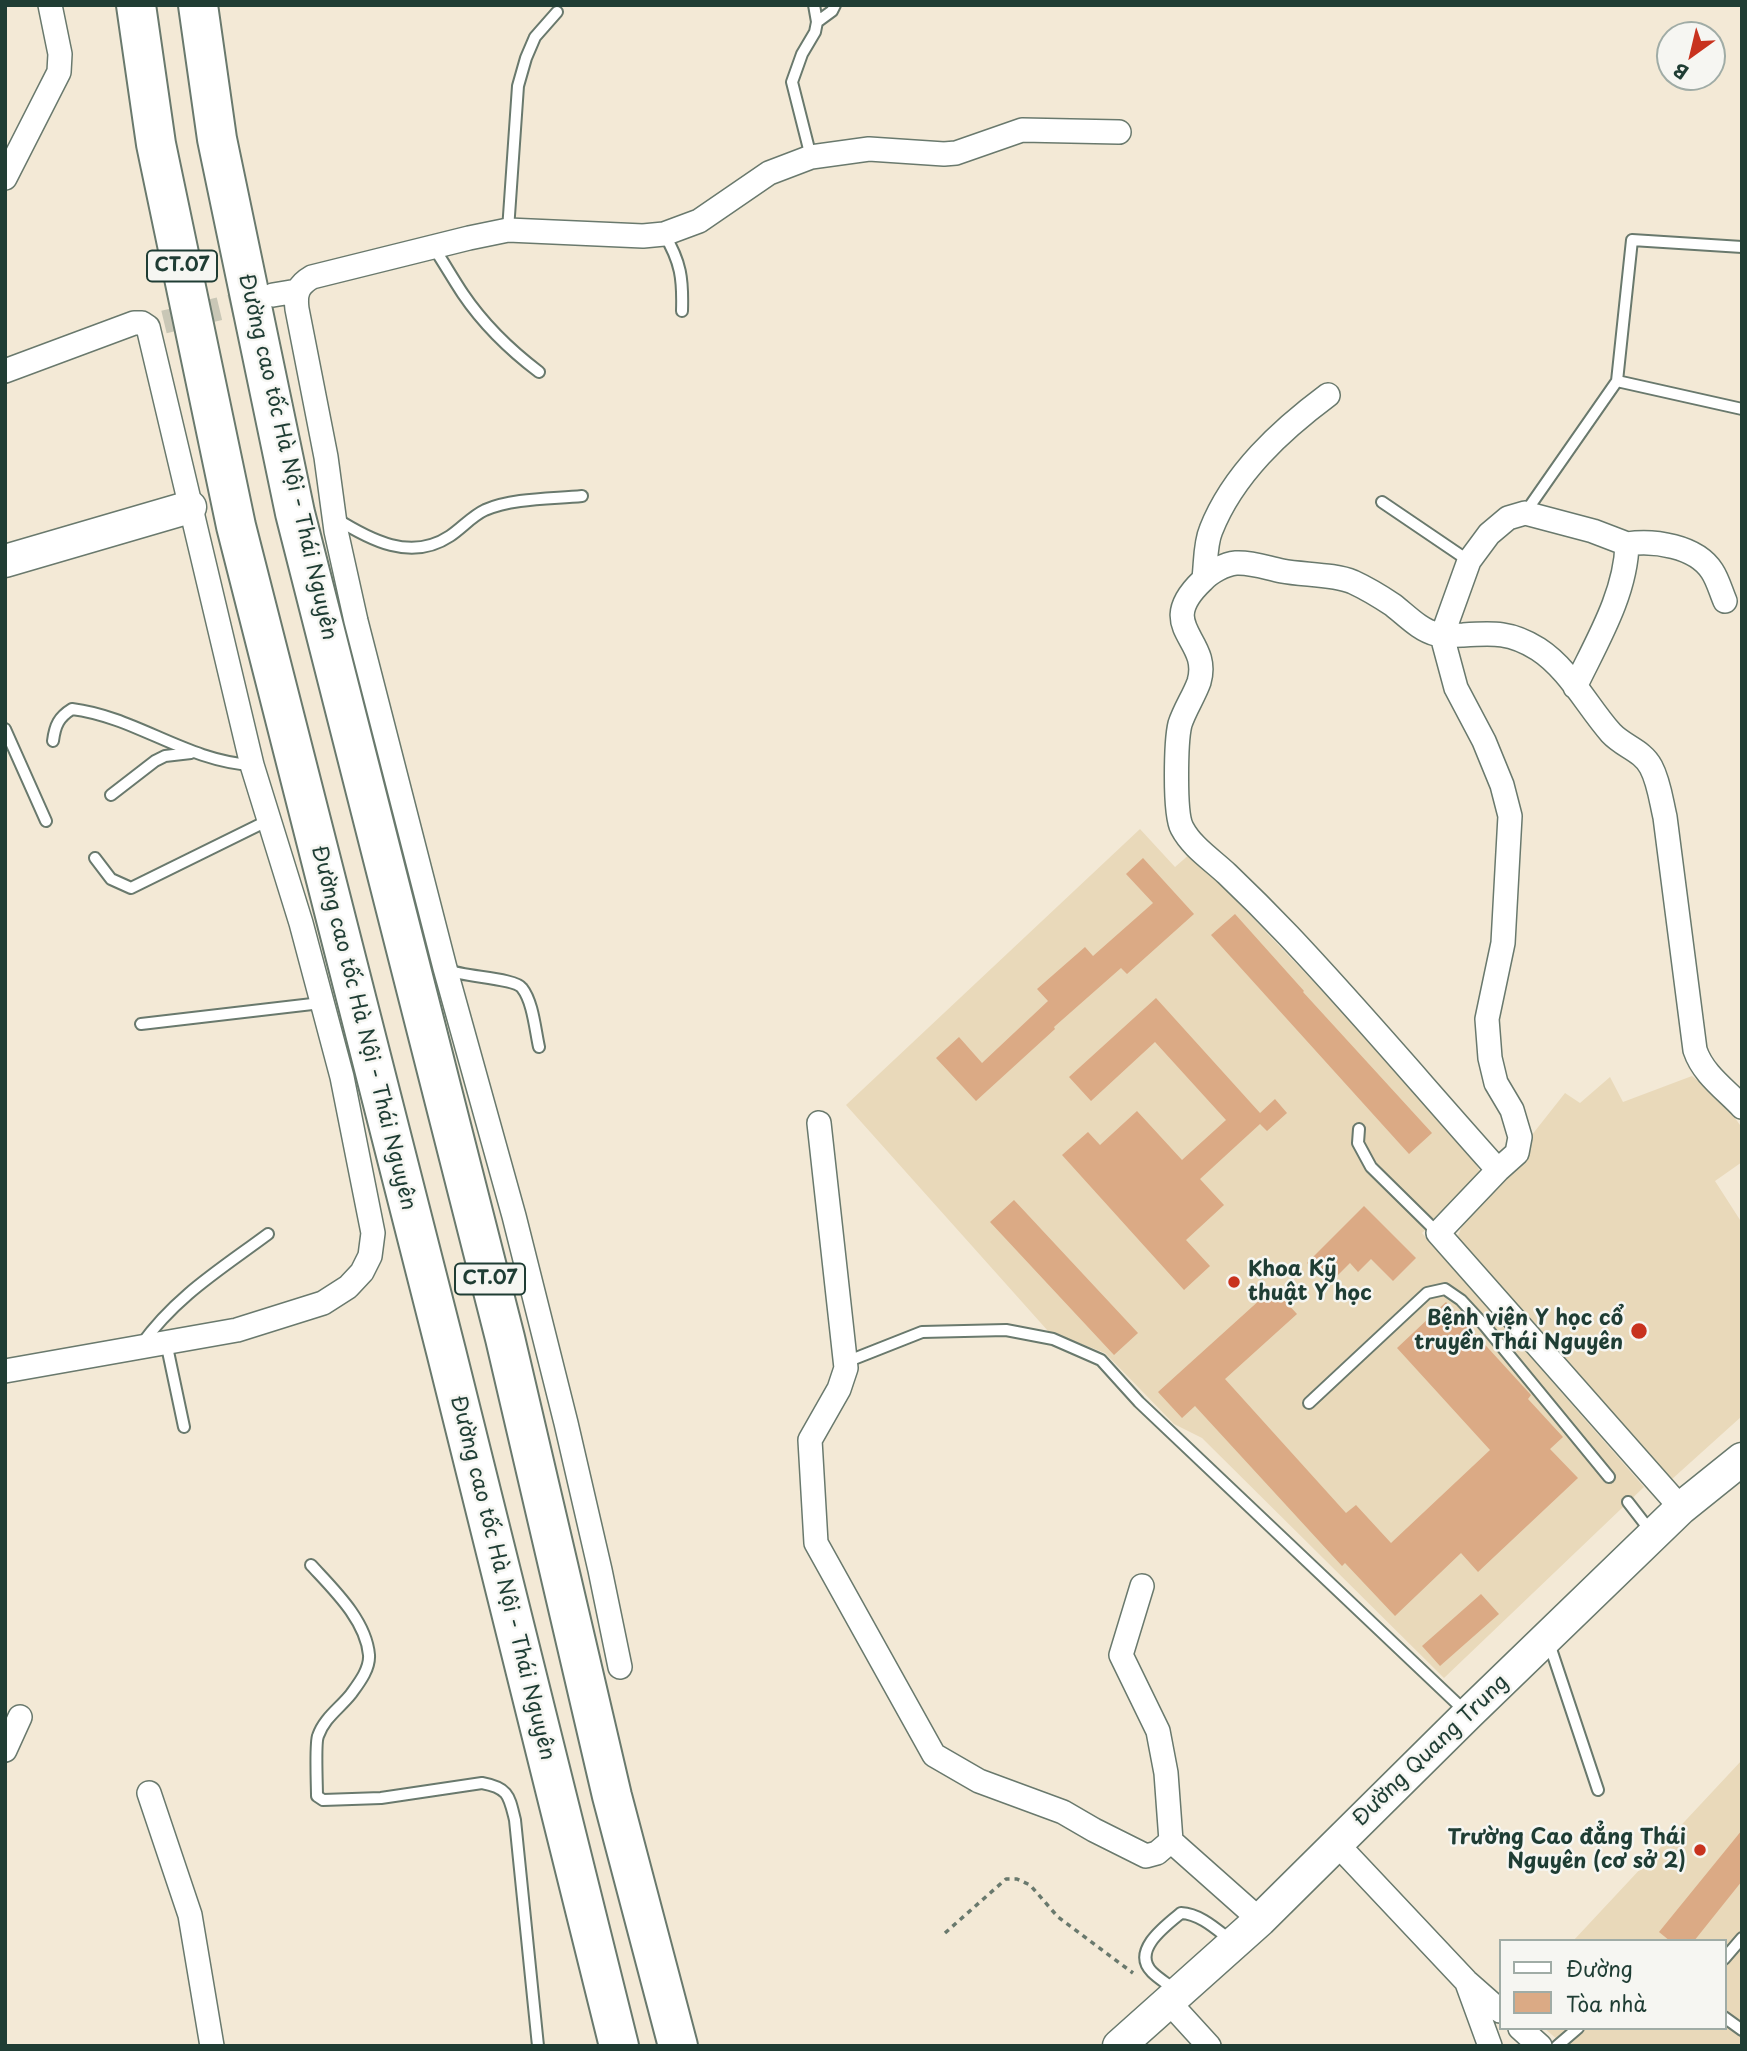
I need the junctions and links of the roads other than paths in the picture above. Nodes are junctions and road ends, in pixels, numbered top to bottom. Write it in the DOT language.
graph roads {
  1 [pos="50,5"];
  2 [pos="136,5"];
  3 [pos="198,5"];
  4 [pos="814,5"];
  5 [pos="835,5"];
  6 [pos="557,12"];
  7 [pos="817,22"];
  8 [pos="1119,132"];
  9 [pos="811,157"];
  10 [pos="5,178"];
  11 [pos="508,230"];
  12 [pos="664,234"];
  13 [pos="1742,247"];
  14 [pos="434,248"];
  15 [pos="297,291"];
  16 [pos="273,295"];
  17 [pos="682,311"];
  18 [pos="5,371"];
  19 [pos="539,372"];
  20 [pos="1618,381"];
  21 [pos="1328,395"];
  22 [pos="1742,409"];
  23 [pos="582,496"];
  24 [pos="1382,502"];
  25 [pos="190,507"];
  26 [pos="1525,513"];
  27 [pos="335,518"];
  28 [pos="1627,544"];
  29 [pos="5,561"];
  30 [pos="1469,561"];
  31 [pos="1203,578"];
  32 [pos="1725,601"];
  33 [pos="1442,636"];
  34 [pos="1575,687"];
  35 [pos="5,729"];
  36 [pos="53,741"];
  37 [pos="194,753"];
  38 [pos="252,765"];
  39 [pos="111,795"];
  40 [pos="269,820"];
  41 [pos="46,821"];
  42 [pos="96,859"];
  43 [pos="445,968"];
  44 [pos="321,1003"];
  45 [pos="141,1024"];
  46 [pos="539,1047"];
  47 [pos="1742,1107"];
  48 [pos="819,1123"];
  49 [pos="1359,1129"];
  50 [pos="1498,1170"];
  51 [pos="1438,1233"];
  52 [pos="268,1234"];
  53 [pos="166,1342"];
  54 [pos="140,1347"];
  55 [pos="846,1362"];
  56 [pos="5,1371"];
  57 [pos="1309,1403"];
  58 [pos="184,1427"];
  59 [pos="1742,1459"];
  60 [pos="1609,1477"];
  61 [pos="1628,1502"];
  62 [pos="1681,1508"];
  63 [pos="1654,1535"];
  64 [pos="311,1565"];
  65 [pos="1142,1586"];
  66 [pos="1548,1638"];
  67 [pos="620,1667"];
  68 [pos="1468,1714"];
  69 [pos="20,1717"];
  70 [pos="5,1750"];
  71 [pos="1598,1790"];
  72 [pos="149,1793"];
  73 [pos="1171,1841"];
  74 [pos="1337,1844"];
  75 [pos="1259,1920"];
  76 [pos="1742,1938"];
  77 [pos="1234,1942"];
  78 [pos="1726,1957"];
  79 [pos="1466,1981"];
  80 [pos="1173,1996"];
  81 [pos="1498,2009"];
  82 [pos="1726,2018"];
  83 [pos="1522,2030"];
  84 [pos="1576,2030"];
  85 [pos="1742,2030"];
  86 [pos="1118,2045"];
  87 [pos="212,2046"];
  88 [pos="538,2046"];
  89 [pos="619,2046"];
  90 [pos="678,2046"];
  91 [pos="1209,2046"];
  92 [pos="1490,2046"];
  93 [pos="1540,2046"];
  94 [pos="1557,2046"];
  1 -- 10 [label="street"];
  2 -- 89 [label="highway, Đường cao tốc Hà Nội - Thái Nguyên / CT.07"];
  3 -- 90 [label="highway, Đường cao tốc Hà Nội - Thái Nguyên / CT.07"];
  4 -- 7 [label="lane"];
  5 -- 7 [label="lane"];
  6 -- 11 [label="lane"];
  7 -- 9 [label="lane"];
  8 -- 9 [label="street"];
  9 -- 12 [label="street"];
  11 -- 12 [label="street"];
  11 -- 14 [label="street"];
  12 -- 17 [label="lane"];
  13 -- 20 [label="lane"];
  14 -- 15 [label="street"];
  14 -- 19 [label="lane"];
  15 -- 16 [label="street"];
  15 -- 27 [label="street"];
  18 -- 25 [label="street"];
  20 -- 22 [label="lane"];
  20 -- 26 [label="lane"];
  21 -- 31 [label="street"];
  23 -- 27 [label="lane"];
  24 -- 30 [label="lane"];
  25 -- 29 [label="main road"];
  25 -- 38 [label="street"];
  26 -- 28 [label="street"];
  26 -- 30 [label="street"];
  27 -- 43 [label="street"];
  28 -- 32 [label="street"];
  28 -- 34 [label="street"];
  30 -- 33 [label="street"];
  31 -- 33 [label="street"];
  31 -- 50 [label="street"];
  33 -- 34 [label="street"];
  33 -- 50 [label="street"];
  34 -- 47 [label="street"];
  35 -- 41 [label="lane"];
  36 -- 37 [label="lane"];
  37 -- 38 [label="lane"];
  37 -- 39 [label="lane"];
  38 -- 40 [label="street"];
  40 -- 42 [label="lane"];
  40 -- 44 [label="street"];
  43 -- 46 [label="lane"];
  43 -- 67 [label="street"];
  44 -- 45 [label="lane"];
  44 -- 53 [label="street"];
  48 -- 55 [label="street"];
  49 -- 51 [label="lane"];
  50 -- 51 [label="street"];
  51 -- 62 [label="street"];
  52 -- 54 [label="lane"];
  53 -- 54 [label="street"];
  53 -- 58 [label="lane"];
  54 -- 56 [label="street"];
  55 -- 68 [label="lane"];
  55 -- 73 [label="street"];
  57 -- 60 [label="lane"];
  59 -- 62 [label="main road, Đường Quang Trung"];
  61 -- 63 [label="lane"];
  62 -- 63 [label="main road, Đường Quang Trung"];
  63 -- 66 [label="main road, Đường Quang Trung"];
  64 -- 88 [label="lane"];
  65 -- 73 [label="street"];
  66 -- 68 [label="main road, Đường Quang Trung"];
  66 -- 71 [label="lane"];
  68 -- 74 [label="main road, Đường Quang Trung"];
  69 -- 70 [label="street"];
  72 -- 87 [label="street"];
  73 -- 75 [label="street"];
  74 -- 75 [label="main road, Đường Quang Trung"];
  74 -- 79 [label="street"];
  75 -- 77 [label="main road, Đường Quang Trung"];
  76 -- 78 [label="lane"];
  77 -- 80 [label="main road, Đường Quang Trung"];
  77 -- 80 [label="lane"];
  79 -- 81 [label="street"];
  79 -- 92 [label="street"];
  80 -- 86 [label="main road, Đường Quang Trung"];
  80 -- 91 [label="street"];
  82 -- 85 [label="lane"];
  83 -- 93 [label="street"];
  84 -- 94 [label="lane"];
}
